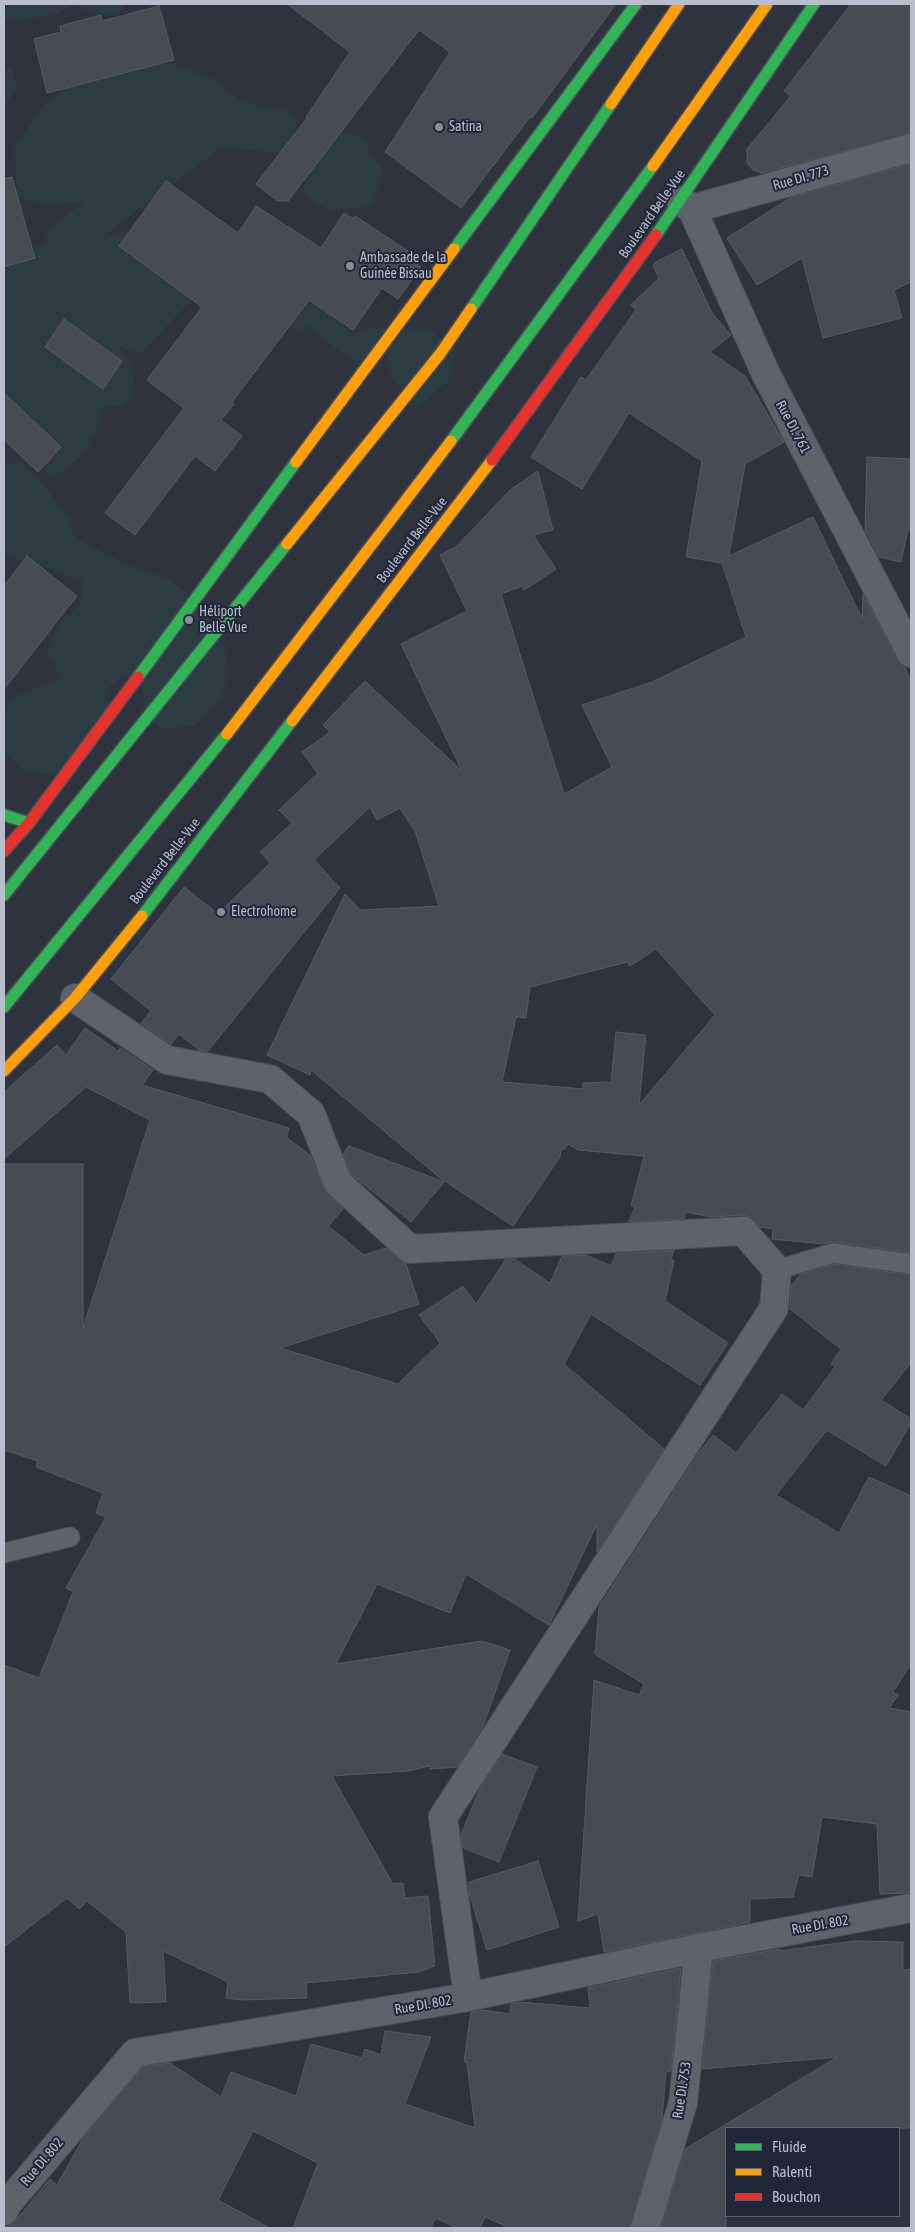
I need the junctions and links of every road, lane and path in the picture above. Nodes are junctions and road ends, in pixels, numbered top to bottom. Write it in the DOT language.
graph roads {
  1 [pos="636,4"];
  2 [pos="679,4"];
  3 [pos="767,4"];
  4 [pos="814,4"];
  5 [pos="911,148"];
  6 [pos="686,205"];
  7 [pos="911,653"];
  8 [pos="4,815"];
  9 [pos="28,823"];
  10 [pos="4,851"];
  11 [pos="4,895"];
  12 [pos="75,998"];
  13 [pos="4,1007"];
  14 [pos="4,1071"];
  15 [pos="911,1264"];
  16 [pos="777,1270"];
  17 [pos="70,1537"];
  18 [pos="4,1553"];
  19 [pos="911,1908"];
  20 [pos="699,1948"];
  21 [pos="468,1997"];
  22 [pos="4,2211"];
  23 [pos="645,2228"];
  1 -- 9 [label="street"];
  2 -- 11 [label="street"];
  3 -- 13 [label="street, Boulevard Belle-Vue"];
  4 -- 6 [label="street, Boulevard Belle-Vue"];
  5 -- 6 [label="street, Rue DI. 773"];
  6 -- 7 [label="street, Rue DI. 761"];
  6 -- 12 [label="street, Boulevard Belle-Vue"];
  8 -- 9 [label="street"];
  9 -- 10 [label="street"];
  12 -- 14 [label="street, Boulevard Belle-Vue"];
  12 -- 16 [label="street"];
  15 -- 16 [label="lane"];
  16 -- 21 [label="street"];
  17 -- 18 [label="lane"];
  19 -- 20 [label="street, Rue DI. 802"];
  20 -- 21 [label="street, Rue DI. 802"];
  20 -- 23 [label="street, Rue DI. 753"];
  21 -- 22 [label="street, Rue DI. 802"];
}
